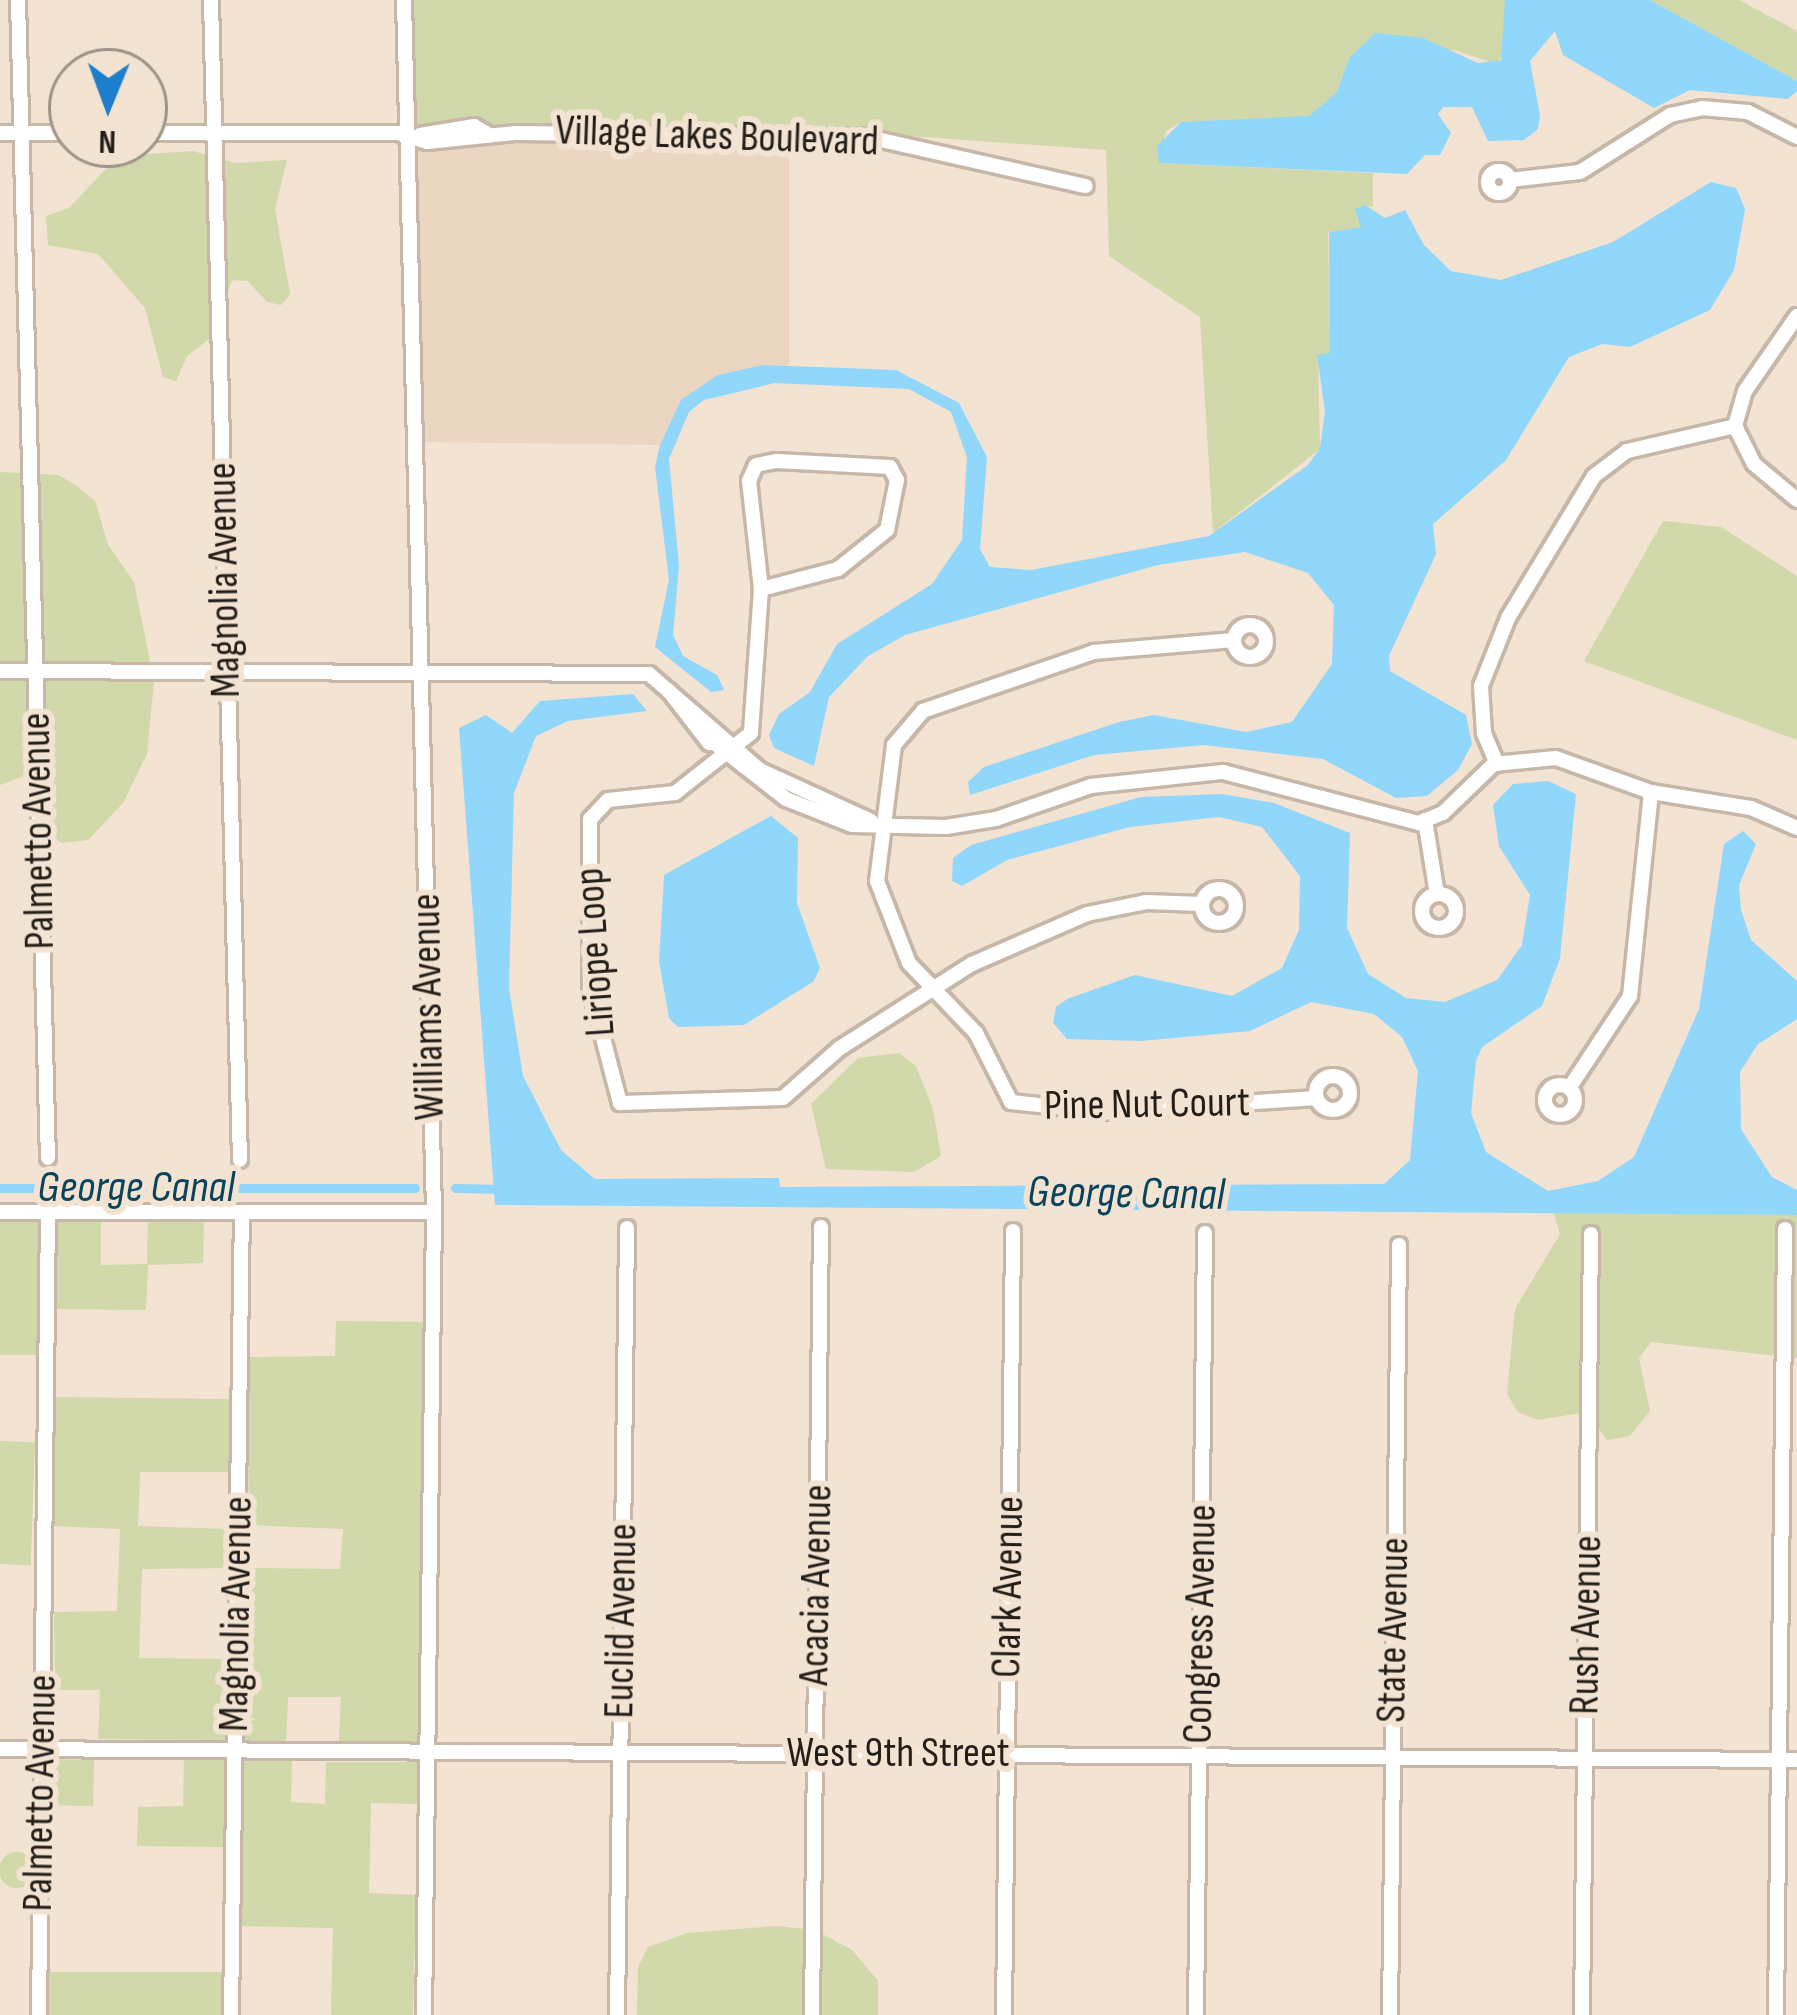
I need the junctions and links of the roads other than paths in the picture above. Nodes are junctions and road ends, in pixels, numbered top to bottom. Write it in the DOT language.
graph roads {
  1 [pos="18,0"];
  2 [pos="211,0"];
  3 [pos="404,0"];
  4 [pos="0,133"];
  5 [pos="22,133"];
  6 [pos="48,133"];
  7 [pos="168,133"];
  8 [pos="214,133"];
  9 [pos="414,135"];
  10 [pos="1797,137"];
  11 [pos="1510,180"];
  12 [pos="1086,186"];
  13 [pos="1797,316"];
  14 [pos="1735,426"];
  15 [pos="1797,500"];
  16 [pos="761,590"];
  17 [pos="1234,640"];
  18 [pos="421,670"];
  19 [pos="0,671"];
  20 [pos="35,671"];
  21 [pos="228,671"];
  22 [pos="700,729"];
  23 [pos="730,753"];
  24 [pos="1497,764"];
  25 [pos="1651,792"];
  26 [pos="1425,820"];
  27 [pos="882,825"];
  28 [pos="1797,828"];
  29 [pos="1437,894"];
  30 [pos="1202,904"];
  31 [pos="930,987"];
  32 [pos="1570,1087"];
  33 [pos="1317,1098"];
  34 [pos="48,1158"];
  35 [pos="240,1160"];
  36 [pos="0,1212"];
  37 [pos="48,1212"];
  38 [pos="242,1212"];
  39 [pos="434,1212"];
  40 [pos="821,1227"];
  41 [pos="627,1228"];
  42 [pos="1785,1228"];
  43 [pos="1013,1231"];
  44 [pos="1205,1233"];
  45 [pos="1592,1234"];
  46 [pos="1399,1245"];
  47 [pos="0,1749"];
  48 [pos="42,1749"];
  49 [pos="235,1750"];
  50 [pos="427,1750"];
  51 [pos="621,1751"];
  52 [pos="815,1753"];
  53 [pos="1007,1755"];
  54 [pos="1199,1755"];
  55 [pos="1393,1757"];
  56 [pos="1585,1758"];
  57 [pos="1779,1760"];
  58 [pos="1797,1760"];
  59 [pos="39,2015"];
  60 [pos="231,2015"];
  61 [pos="424,2015"];
  62 [pos="617,2015"];
  63 [pos="812,2015"];
  64 [pos="1004,2015"];
  65 [pos="1196,2015"];
  66 [pos="1390,2015"];
  67 [pos="1582,2015"];
  68 [pos="1776,2015"];
  1 -- 5 [label="street, Palmetto Avenue"];
  2 -- 8 [label="street, Magnolia Avenue"];
  3 -- 9 [label="street, Williams Avenue"];
  4 -- 5 [label="street"];
  5 -- 6 [label="street"];
  5 -- 20 [label="street, Palmetto Avenue"];
  7 -- 8 [label="street, Village Lakes Boulevard"];
  8 -- 9 [label="street, Village Lakes Boulevard"];
  8 -- 21 [label="street, Magnolia Avenue"];
  9 -- 12 [label="street, Village Lakes Boulevard"];
  9 -- 18 [label="street, Williams Avenue"];
  10 -- 11 [label="street"];
  13 -- 14 [label="street"];
  14 -- 15 [label="street"];
  14 -- 24 [label="street"];
  16 -- 16 [label="street"];
  16 -- 23 [label="street"];
  17 -- 27 [label="street, Pine Nut Court"];
  18 -- 21 [label="street"];
  18 -- 22 [label="street"];
  18 -- 39 [label="street, Williams Avenue"];
  19 -- 20 [label="street"];
  20 -- 21 [label="street"];
  20 -- 34 [label="street, Palmetto Avenue"];
  21 -- 35 [label="street, Magnolia Avenue"];
  22 -- 23 [label="street"];
  22 -- 23 [label="street"];
  23 -- 27 [label="street"];
  23 -- 31 [label="street, Liriope Loop"];
  24 -- 25 [label="street"];
  24 -- 26 [label="street"];
  25 -- 28 [label="street"];
  25 -- 32 [label="street"];
  26 -- 27 [label="street"];
  26 -- 29 [label="street"];
  27 -- 31 [label="street, Pine Nut Court"];
  30 -- 31 [label="street"];
  31 -- 33 [label="street, Pine Nut Court"];
  36 -- 37 [label="street"];
  37 -- 38 [label="street"];
  37 -- 48 [label="street, Palmetto Avenue"];
  38 -- 39 [label="street"];
  38 -- 49 [label="street, Magnolia Avenue"];
  39 -- 50 [label="street, Williams Avenue"];
  40 -- 52 [label="street, Acacia Avenue"];
  41 -- 51 [label="street, Euclid Avenue"];
  42 -- 57 [label="street"];
  43 -- 53 [label="street, Clark Avenue"];
  44 -- 54 [label="street, Congress Avenue"];
  45 -- 56 [label="street, Rush Avenue"];
  46 -- 55 [label="street, State Avenue"];
  47 -- 48 [label="street, West 9th Street"];
  48 -- 49 [label="street, West 9th Street"];
  48 -- 59 [label="street, Palmetto Avenue"];
  49 -- 50 [label="street, West 9th Street"];
  49 -- 60 [label="street, Magnolia Avenue"];
  50 -- 51 [label="street, West 9th Street"];
  50 -- 61 [label="street, Williams Avenue"];
  51 -- 52 [label="street, West 9th Street"];
  51 -- 62 [label="street, Euclid Avenue"];
  52 -- 53 [label="street, West 9th Street"];
  52 -- 63 [label="street, Acacia Avenue"];
  53 -- 54 [label="street, West 9th Street"];
  53 -- 64 [label="street, Clark Avenue"];
  54 -- 55 [label="street, West 9th Street"];
  54 -- 65 [label="street, Congress Avenue"];
  55 -- 56 [label="street, West 9th Street"];
  55 -- 66 [label="street, State Avenue"];
  56 -- 57 [label="street, West 9th Street"];
  56 -- 67 [label="street, Rush Avenue"];
  57 -- 58 [label="street, West 9th Street"];
  57 -- 68 [label="street"];
}
